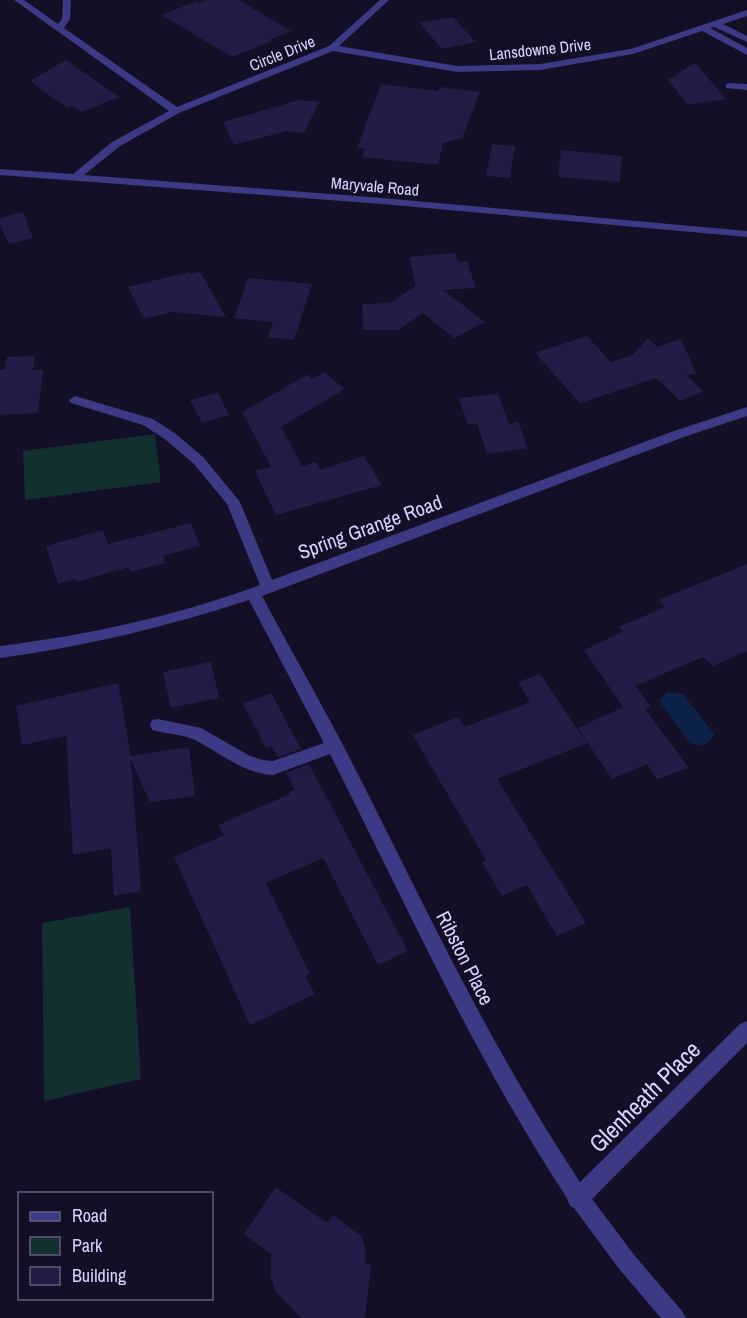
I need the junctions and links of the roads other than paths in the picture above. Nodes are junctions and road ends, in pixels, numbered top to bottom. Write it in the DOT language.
graph roads {
  1 [pos="18,0"];
  2 [pos="67,0"];
  3 [pos="369,0"];
  4 [pos="383,3"];
  5 [pos="747,13"];
  6 [pos="713,22"];
  7 [pos="701,27"];
  8 [pos="60,28"];
  9 [pos="747,39"];
  10 [pos="332,48"];
  11 [pos="747,52"];
  12 [pos="729,86"];
  13 [pos="747,87"];
  14 [pos="176,111"];
  15 [pos="0,172"];
  16 [pos="76,177"];
  17 [pos="747,234"];
  18 [pos="75,400"];
  19 [pos="747,411"];
  20 [pos="261,590"];
  21 [pos="0,652"];
  22 [pos="158,725"];
  23 [pos="335,746"];
  24 [pos="747,1030"];
  25 [pos="578,1199"];
  26 [pos="675,1318"];
  1 -- 8 [label="street"];
  2 -- 8 [label="street"];
  3 -- 4 [label="street"];
  4 -- 10 [label="street, Circle Drive"];
  5 -- 6 [label="street, Lansdowne Drive"];
  6 -- 7 [label="street, Lansdowne Drive"];
  6 -- 9 [label="street"];
  7 -- 10 [label="street, Lansdowne Drive"];
  7 -- 11 [label="street"];
  8 -- 14 [label="street"];
  10 -- 14 [label="street, Circle Drive"];
  12 -- 13 [label="street"];
  14 -- 16 [label="street, Circle Drive"];
  15 -- 16 [label="street, Maryvale Road"];
  16 -- 17 [label="street, Maryvale Road"];
  18 -- 20 [label="street, Ribston Place"];
  19 -- 20 [label="street, Spring Grange Road"];
  20 -- 21 [label="street, Spring Grange Road"];
  20 -- 23 [label="street, Ribston Place"];
  22 -- 23 [label="street"];
  23 -- 25 [label="street, Ribston Place"];
  24 -- 25 [label="street, Glenheath Place"];
  25 -- 26 [label="street, Ribston Place"];
}
